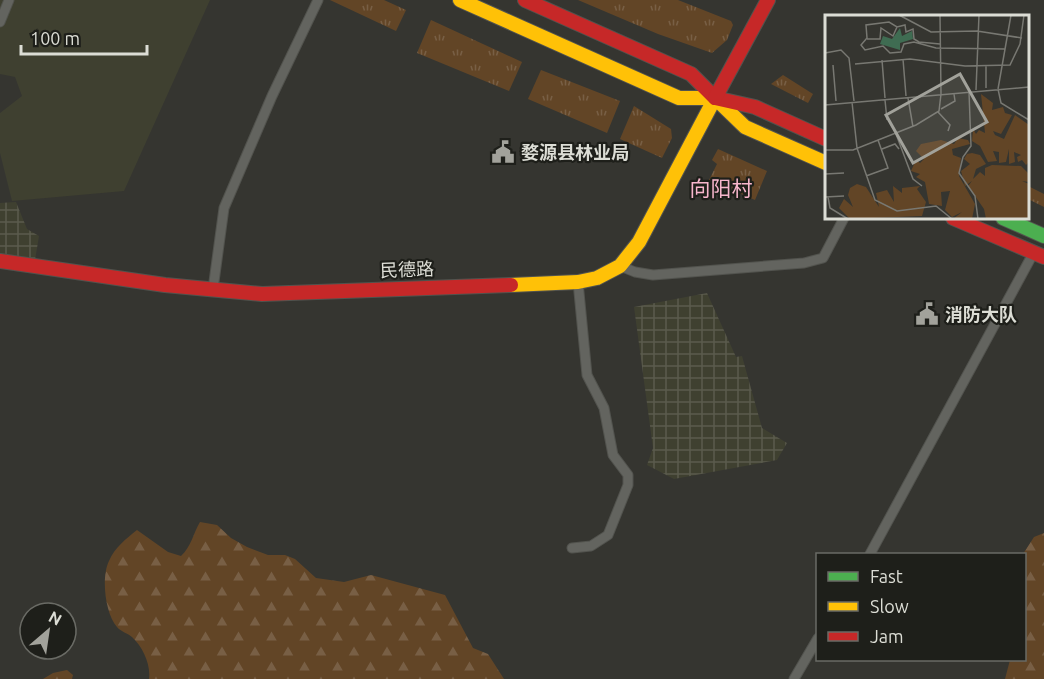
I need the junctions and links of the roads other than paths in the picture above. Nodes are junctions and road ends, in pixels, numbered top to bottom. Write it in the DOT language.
graph roads {
  1 [pos="9,0"];
  2 [pos="318,0"];
  3 [pos="460,0"];
  4 [pos="525,0"];
  5 [pos="768,0"];
  6 [pos="0,22"];
  7 [pos="715,98"];
  8 [pos="825,139"];
  9 [pos="825,163"];
  10 [pos="843,219"];
  11 [pos="955,219"];
  12 [pos="1006,219"];
  13 [pos="1044,236"];
  14 [pos="1039,254"];
  15 [pos="0,261"];
  16 [pos="620,266"];
  17 [pos="578,282"];
  18 [pos="213,289"];
  19 [pos="572,548"];
  20 [pos="871,553"];
  21 [pos="816,641"];
  22 [pos="794,679"];
  1 -- 6 [label="street"];
  2 -- 18 [label="street"];
  3 -- 7 [label="main road"];
  4 -- 7 [label="main road"];
  5 -- 7 [label="main road, 民德路"];
  7 -- 8 [label="main road"];
  7 -- 9 [label="main road"];
  7 -- 16 [label="main road, 民德路"];
  10 -- 16 [label="street"];
  11 -- 14 [label="main road"];
  12 -- 13 [label="main road"];
  14 -- 20 [label="street"];
  15 -- 18 [label="main road, 民德路"];
  16 -- 17 [label="main road, 民德路"];
  17 -- 18 [label="main road, 民德路"];
  17 -- 19 [label="street"];
  21 -- 22 [label="street"];
}
